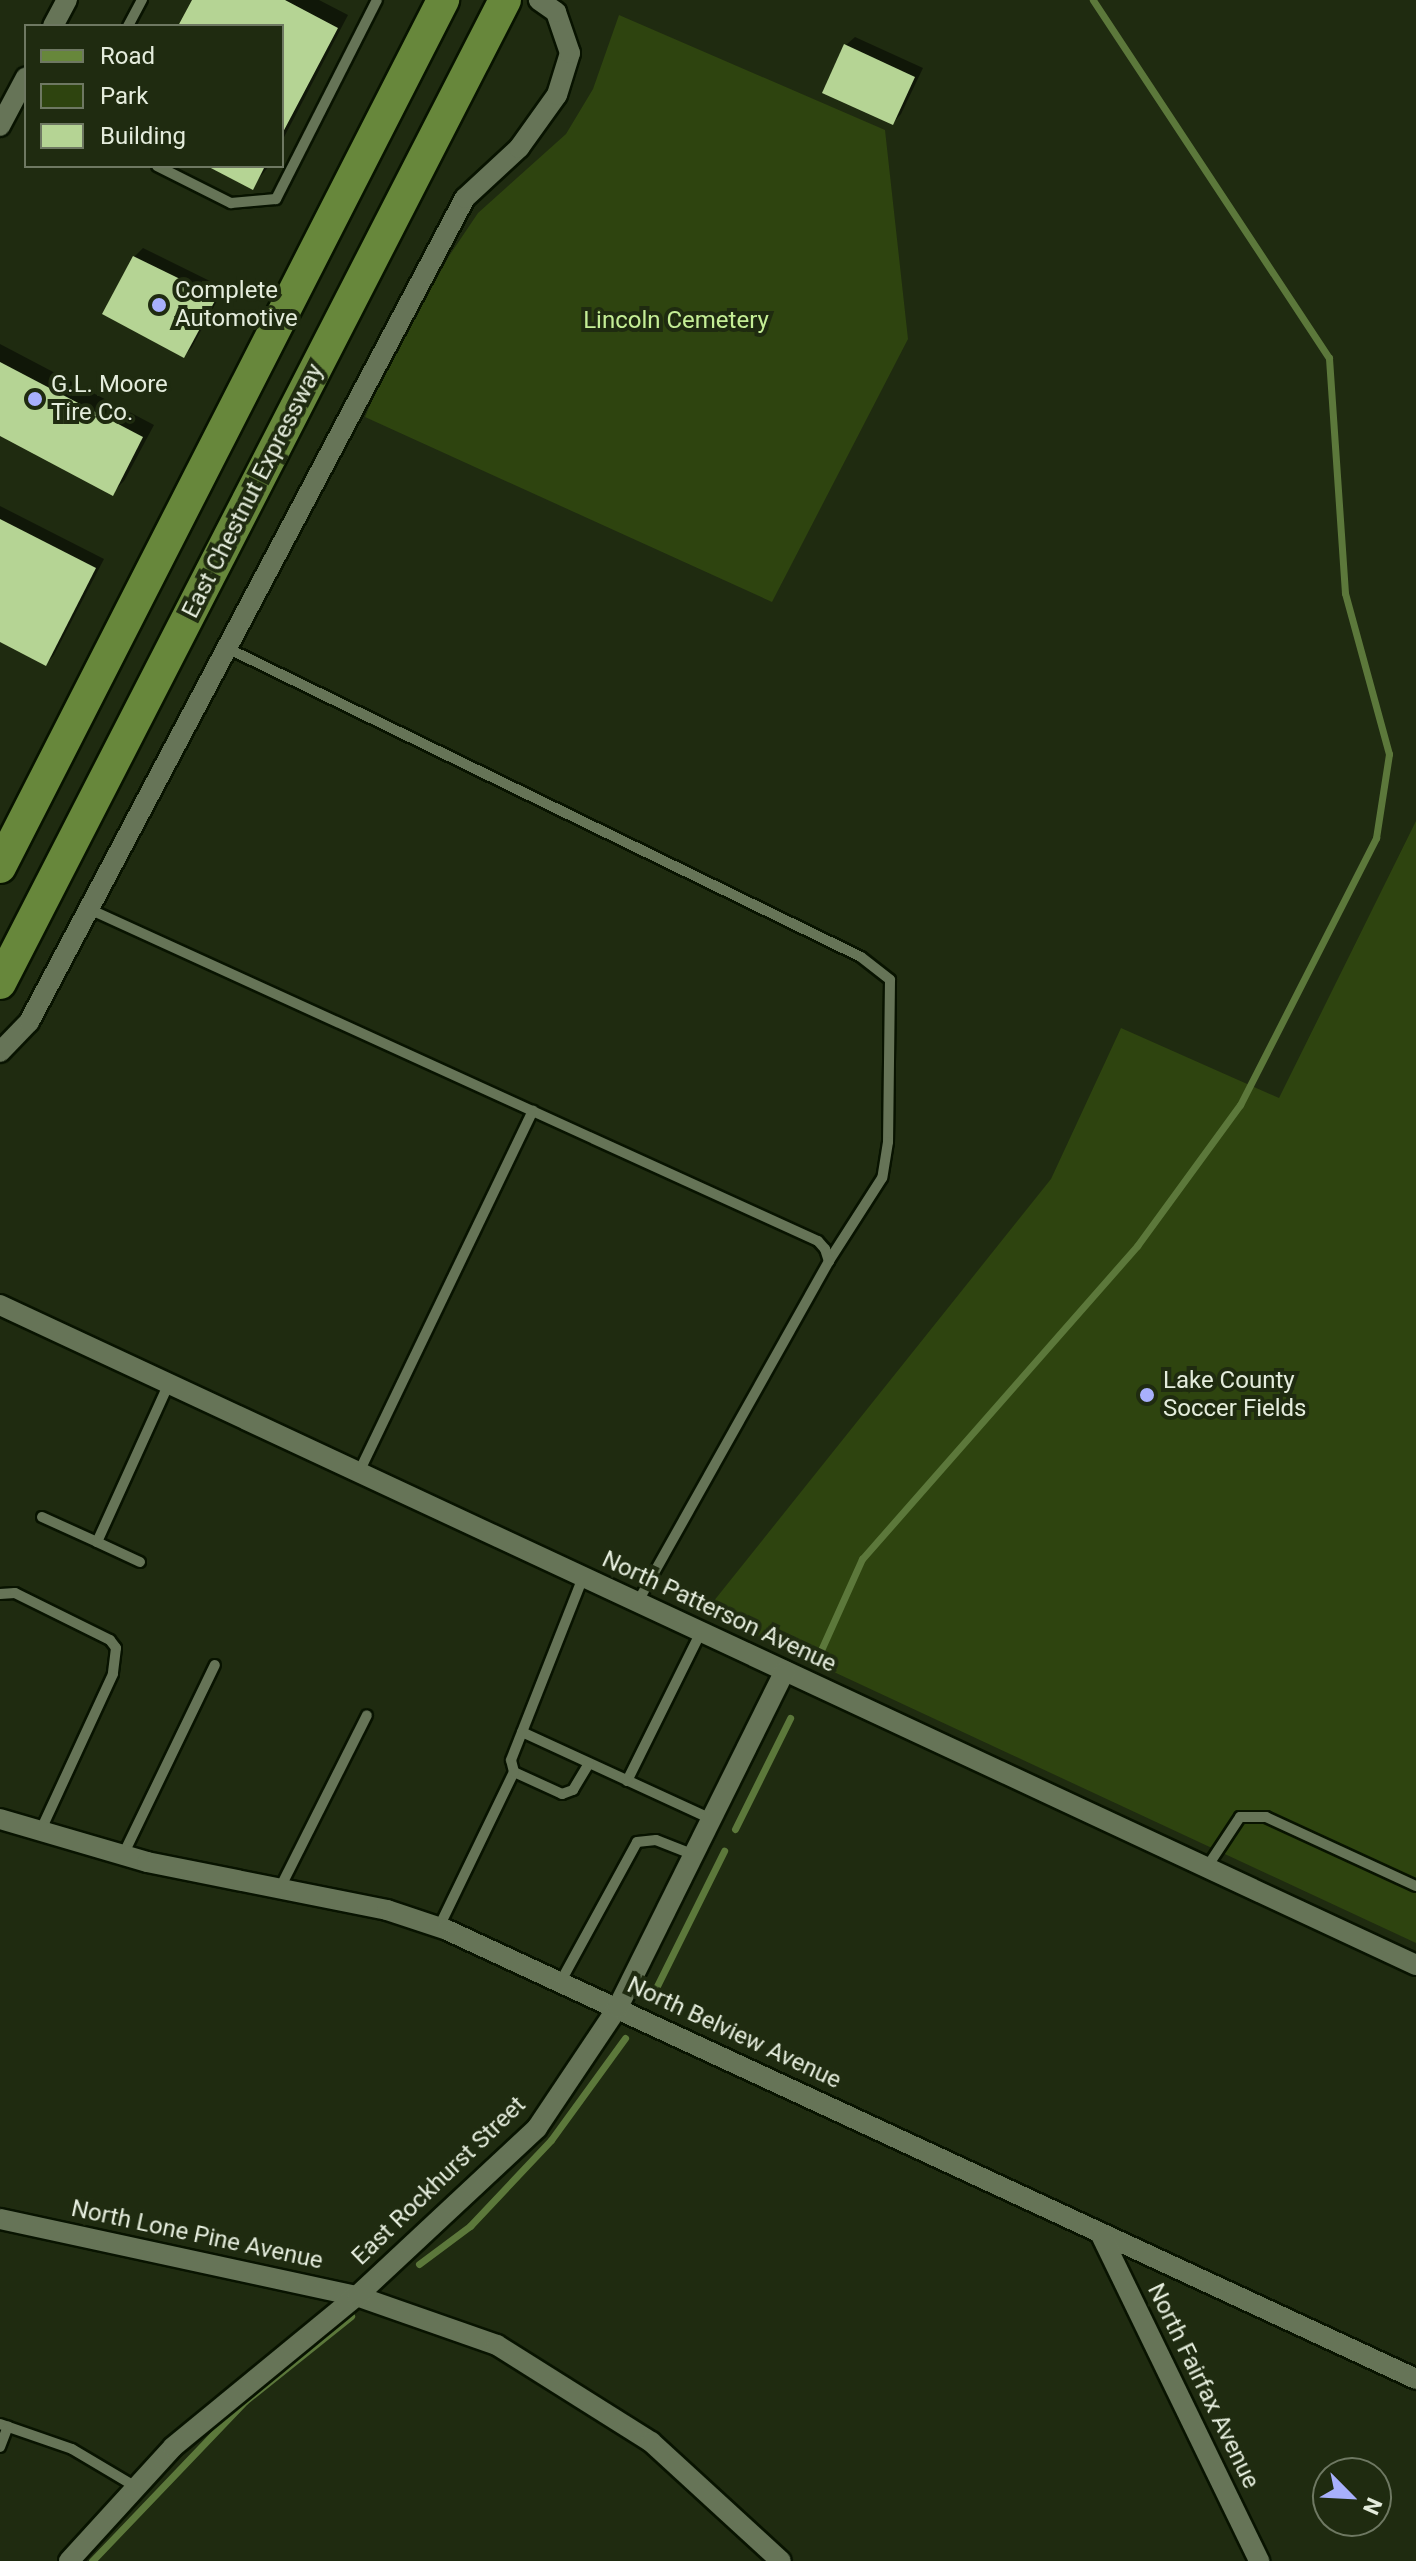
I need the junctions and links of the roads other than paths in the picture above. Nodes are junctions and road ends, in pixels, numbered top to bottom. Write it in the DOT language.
graph roads {
  1 [pos="67,0"];
  2 [pos="142,0"];
  3 [pos="377,0"];
  4 [pos="443,0"];
  5 [pos="505,0"];
  6 [pos="539,0"];
  7 [pos="54,24"];
  8 [pos="129,24"];
  9 [pos="24,81"];
  10 [pos="0,126"];
  11 [pos="161,168"];
  12 [pos="227,648"];
  13 [pos="0,867"];
  14 [pos="89,909"];
  15 [pos="0,983"];
  16 [pos="0,1052"];
  17 [pos="533,1111"];
  18 [pos="829,1261"];
  19 [pos="0,1305"];
  20 [pos="169,1383"];
  21 [pos="359,1472"];
  22 [pos="42,1517"];
  23 [pos="97,1542"];
  24 [pos="140,1562"];
  25 [pos="583,1577"];
  26 [pos="0,1594"];
  27 [pos="638,1602"];
  28 [pos="701,1632"];
  29 [pos="215,1665"];
  30 [pos="785,1671"];
  31 [pos="367,1715"];
  32 [pos="522,1732"];
  33 [pos="589,1763"];
  34 [pos="514,1772"];
  35 [pos="627,1781"];
  36 [pos="0,1819"];
  37 [pos="711,1819"];
  38 [pos="40,1832"];
  39 [pos="123,1855"];
  40 [pos="694,1855"];
  41 [pos="1207,1867"];
  42 [pos="281,1886"];
  43 [pos="1416,1886"];
  44 [pos="439,1927"];
  45 [pos="1416,1965"];
  46 [pos="561,1981"];
  47 [pos="618,2007"];
  48 [pos="0,2219"];
  49 [pos="1100,2233"];
  50 [pos="357,2296"];
  51 [pos="1416,2379"];
  52 [pos="4,2425"];
  53 [pos="0,2447"];
  54 [pos="136,2487"];
  55 [pos="69,2561"];
  56 [pos="781,2561"];
  57 [pos="1259,2561"];
  1 -- 7 [label="street"];
  2 -- 8 [label="lane"];
  3 -- 11 [label="lane"];
  4 -- 13 [label="main road"];
  5 -- 15 [label="main road, East Chestnut Expressway"];
  6 -- 12 [label="street"];
  9 -- 10 [label="street"];
  12 -- 14 [label="street"];
  12 -- 18 [label="lane"];
  14 -- 16 [label="street"];
  14 -- 17 [label="lane"];
  17 -- 18 [label="lane"];
  17 -- 21 [label="lane"];
  18 -- 27 [label="lane"];
  19 -- 20 [label="street, North Patterson Avenue"];
  20 -- 21 [label="street, North Patterson Avenue"];
  20 -- 23 [label="lane"];
  21 -- 25 [label="street, North Patterson Avenue"];
  22 -- 23 [label="lane"];
  23 -- 24 [label="lane"];
  25 -- 27 [label="street, North Patterson Avenue"];
  25 -- 32 [label="lane"];
  26 -- 38 [label="lane"];
  27 -- 28 [label="street, North Patterson Avenue"];
  28 -- 30 [label="street, North Patterson Avenue"];
  28 -- 35 [label="lane"];
  29 -- 39 [label="lane"];
  30 -- 37 [label="street, East Rockhurst Street"];
  30 -- 41 [label="street, North Patterson Avenue"];
  31 -- 42 [label="lane"];
  32 -- 33 [label="lane"];
  32 -- 34 [label="lane"];
  33 -- 34 [label="lane"];
  33 -- 35 [label="lane"];
  34 -- 44 [label="lane"];
  35 -- 37 [label="lane"];
  36 -- 38 [label="street, North Belview Avenue"];
  37 -- 40 [label="street, East Rockhurst Street"];
  38 -- 39 [label="street, North Belview Avenue"];
  39 -- 42 [label="street, North Belview Avenue"];
  40 -- 46 [label="lane"];
  40 -- 47 [label="street, East Rockhurst Street"];
  41 -- 43 [label="lane"];
  41 -- 45 [label="street, North Patterson Avenue"];
  42 -- 44 [label="street, North Belview Avenue"];
  44 -- 46 [label="street, North Belview Avenue"];
  46 -- 47 [label="street, North Belview Avenue"];
  47 -- 49 [label="street, North Belview Avenue"];
  47 -- 50 [label="street, East Rockhurst Street"];
  48 -- 50 [label="street, North Lone Pine Avenue"];
  49 -- 51 [label="street, North Belview Avenue"];
  49 -- 57 [label="street, North Fairfax Avenue"];
  50 -- 54 [label="street, East Rockhurst Street"];
  50 -- 56 [label="street, North Lone Pine Avenue"];
  52 -- 53 [label="lane"];
  52 -- 54 [label="lane"];
  54 -- 55 [label="street, East Rockhurst Street"];
}
